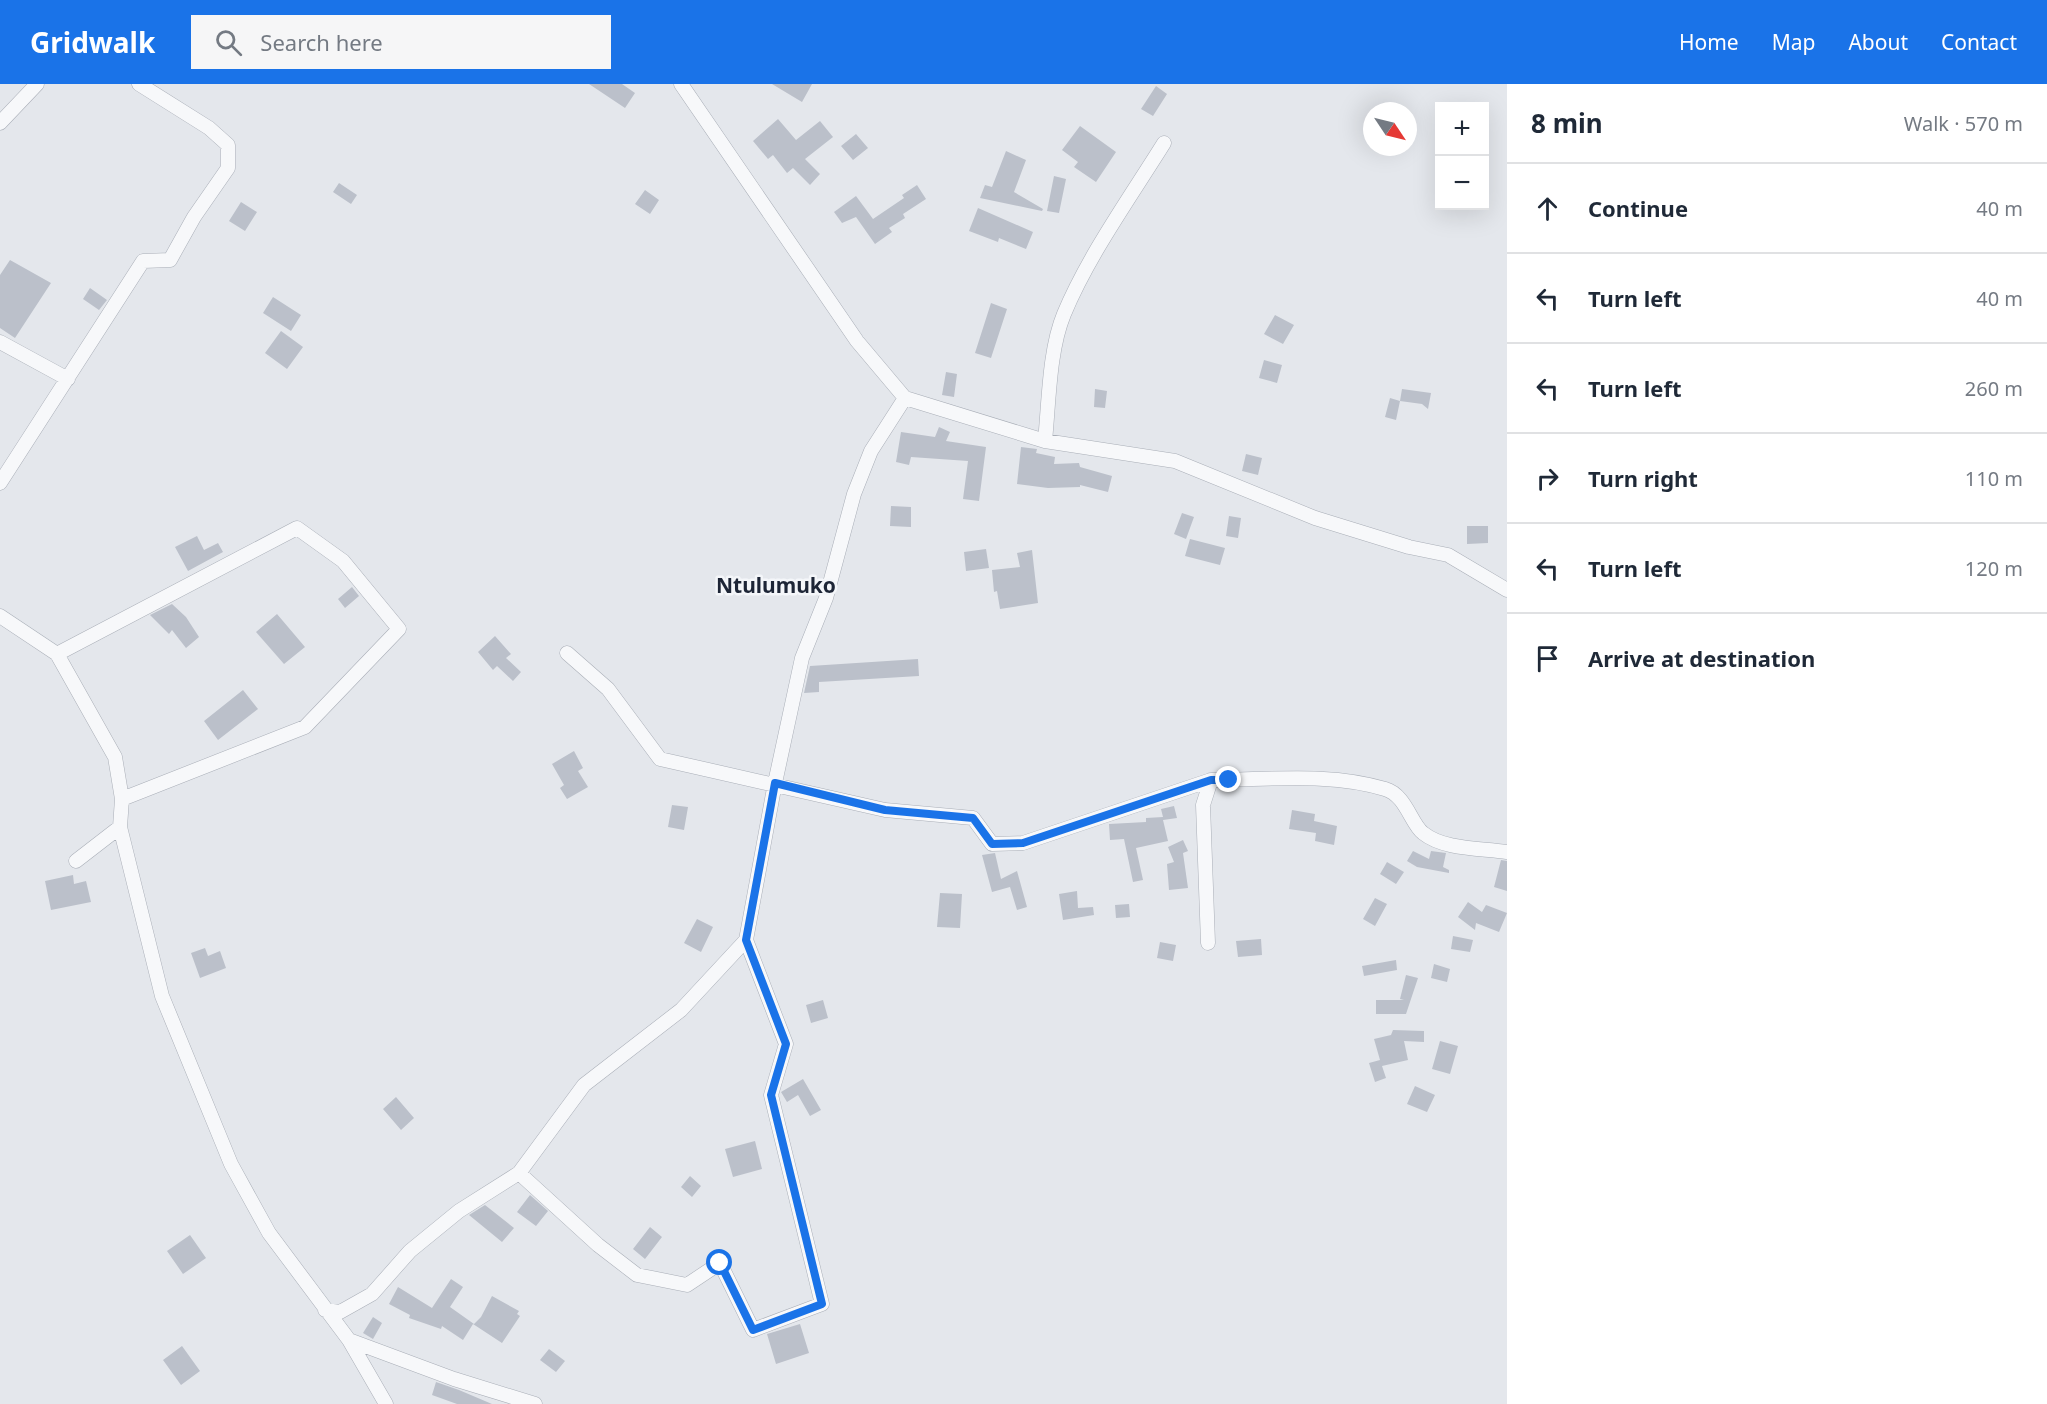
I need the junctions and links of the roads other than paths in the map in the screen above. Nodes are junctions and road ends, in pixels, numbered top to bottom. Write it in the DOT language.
graph roads {
  1 [pos="37,84"];
  2 [pos="139,84"];
  3 [pos="681,84"];
  4 [pos="0,123"];
  5 [pos="1164,143"];
  6 [pos="0,342"];
  7 [pos="68,379"];
  8 [pos="905,398"];
  9 [pos="1045,441"];
  10 [pos="0,483"];
  11 [pos="1507,590"];
  12 [pos="0,616"];
  13 [pos="567,653"];
  14 [pos="57,654"];
  15 [pos="1211,780"];
  16 [pos="775,783"];
  17 [pos="122,799"];
  18 [pos="120,827"];
  19 [pos="1507,852"];
  20 [pos="76,861"];
  21 [pos="746,940"];
  22 [pos="1208,943"];
  23 [pos="519,1173"];
  24 [pos="326,1310"];
  25 [pos="349,1340"];
  26 [pos="386,1404"];
  27 [pos="535,1404"];
  1 -- 4 [label="street"];
  2 -- 7 [label="street"];
  3 -- 8 [label="street"];
  5 -- 9 [label="street"];
  6 -- 7 [label="street"];
  7 -- 10 [label="street"];
  8 -- 9 [label="street"];
  8 -- 16 [label="street"];
  9 -- 11 [label="street"];
  12 -- 14 [label="street"];
  13 -- 16 [label="street"];
  14 -- 17 [label="street"];
  14 -- 17 [label="street"];
  15 -- 16 [label="street"];
  15 -- 19 [label="street"];
  15 -- 22 [label="street"];
  16 -- 21 [label="street"];
  17 -- 18 [label="street"];
  18 -- 20 [label="street"];
  18 -- 24 [label="street"];
  21 -- 23 [label="street"];
  21 -- 23 [label="street"];
  23 -- 24 [label="street"];
  24 -- 25 [label="street"];
  25 -- 26 [label="street"];
  25 -- 27 [label="street"];
}
